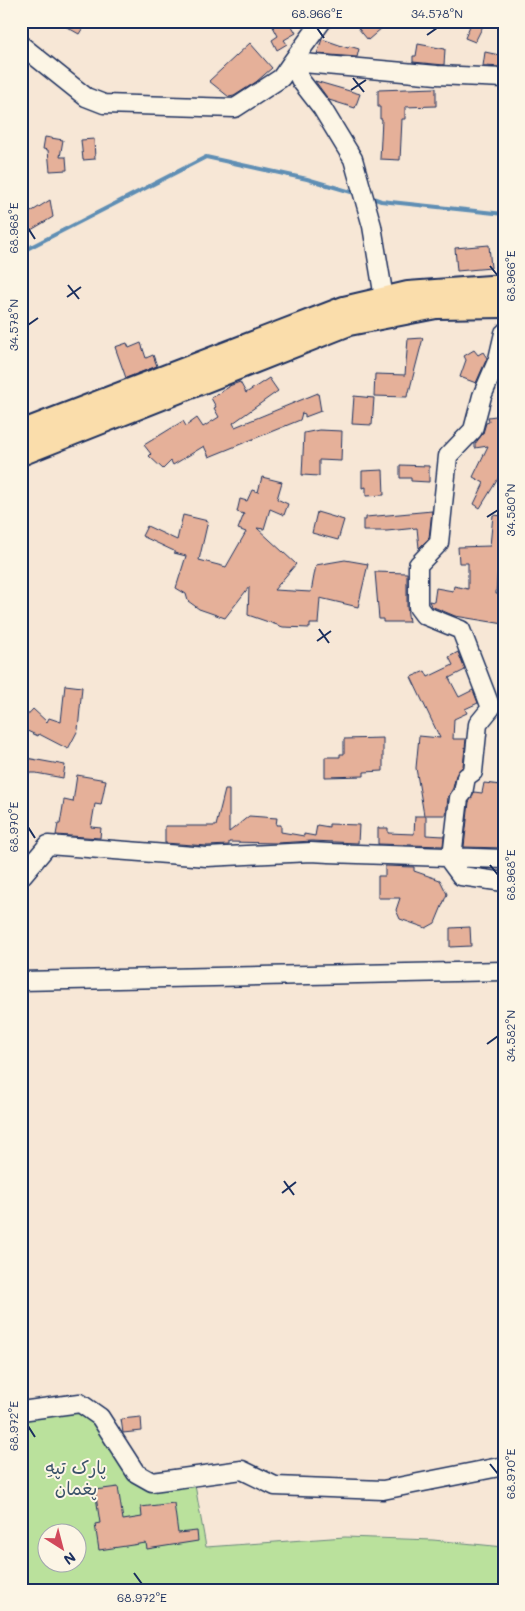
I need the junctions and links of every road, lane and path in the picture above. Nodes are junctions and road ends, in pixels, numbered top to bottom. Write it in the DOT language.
graph roads {
  1 [pos="322,21"];
  2 [pos="21,45"];
  3 [pos="292,62"];
  4 [pos="504,78"];
  5 [pos="504,286"];
  6 [pos="384,298"];
  7 [pos="504,306"];
  8 [pos="504,333"];
  9 [pos="21,432"];
  10 [pos="21,454"];
  11 [pos="450,857"];
  12 [pos="504,859"];
  13 [pos="21,877"];
  14 [pos="504,882"];
  15 [pos="504,972"];
  16 [pos="21,981"];
  17 [pos="21,1411"];
  18 [pos="504,1466"];
  1 -- 3 [label="street"];
  2 -- 3 [label="street"];
  3 -- 4 [label="street"];
  3 -- 6 [label="street"];
  5 -- 6 [label="main road"];
  6 -- 9 [label="main road"];
  7 -- 10 [label="main road"];
  8 -- 11 [label="street"];
  11 -- 12 [label="street"];
  11 -- 13 [label="street"];
  11 -- 14 [label="street"];
  15 -- 16 [label="street"];
  17 -- 18 [label="street"];
}
